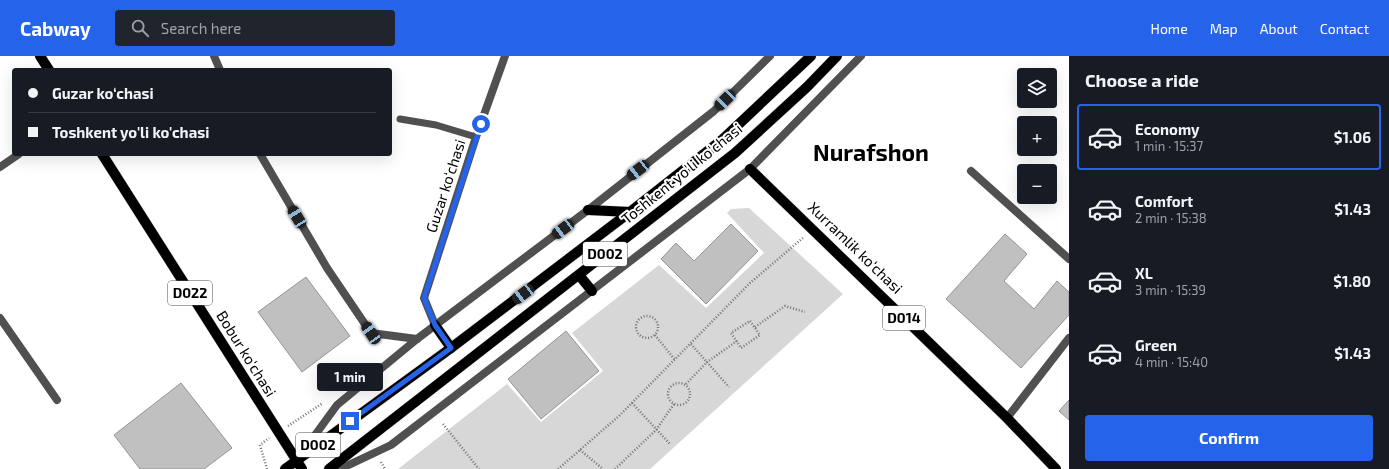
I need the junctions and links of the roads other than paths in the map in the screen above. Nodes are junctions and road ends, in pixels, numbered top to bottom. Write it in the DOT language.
graph roads {
  1 [pos="40,56"];
  2 [pos="214,56"];
  3 [pos="505,56"];
  4 [pos="770,56"];
  5 [pos="811,56"];
  6 [pos="837,56"];
  7 [pos="861,56"];
  8 [pos="48,68"];
  9 [pos="219,68"];
  10 [pos="400,119"];
  11 [pos="476,137"];
  12 [pos="16,156"];
  13 [pos="103,156"];
  14 [pos="261,156"];
  15 [pos="0,167"];
  16 [pos="750,169"];
  17 [pos="971,171"];
  18 [pos="588,210"];
  19 [pos="630,212"];
  20 [pos="1069,259"];
  21 [pos="579,275"];
  22 [pos="592,291"];
  23 [pos="0,318"];
  24 [pos="435,325"];
  25 [pos="417,338"];
  26 [pos="1069,338"];
  27 [pos="451,348"];
  28 [pos="57,400"];
  29 [pos="1007,418"];
  30 [pos="296,460"];
  31 [pos="285,469"];
  32 [pos="302,469"];
  33 [pos="329,469"];
  34 [pos="340,469"];
  35 [pos="1056,469"];
  1 -- 8 [label="main road"];
  2 -- 9 [label="street"];
  3 -- 11 [label="street, Guzar ko‘chasi"];
  4 -- 18 [label="street"];
  5 -- 19 [label="main road, Toshkent yo'li ko'chasi / D002"];
  6 -- 21 [label="main road, Toshkent yo'li ko'chasi / D002"];
  7 -- 16 [label="street"];
  10 -- 11 [label="lane"];
  11 -- 24 [label="street, Guzar ko‘chasi"];
  12 -- 15 [label="street"];
  13 -- 30 [label="main road, Bobur ko‘chasi / D022"];
  14 -- 25 [label="street"];
  16 -- 22 [label="street"];
  16 -- 29 [label="main road, Xurramlik ko‘chasi / D014"];
  17 -- 20 [label="street"];
  18 -- 19 [label="main road"];
  18 -- 24 [label="street"];
  19 -- 27 [label="main road, Toshkent yo'li ko'chasi / D002"];
  21 -- 22 [label="main road"];
  21 -- 33 [label="main road, Toshkent yo'li ko'chasi / D002"];
  22 -- 34 [label="street"];
  23 -- 28 [label="street"];
  24 -- 25 [label="street"];
  24 -- 27 [label="main road"];
  25 -- 30 [label="street"];
  26 -- 29 [label="street"];
  27 -- 30 [label="main road, Toshkent yo'li ko'chasi / D002"];
  29 -- 35 [label="main road, Xurramlik ko‘chasi / D014"];
  30 -- 31 [label="main road, Toshkent yo'li ko'chasi / D002"];
  30 -- 32 [label="main road, Bobur ko‘chasi / D022"];
}
